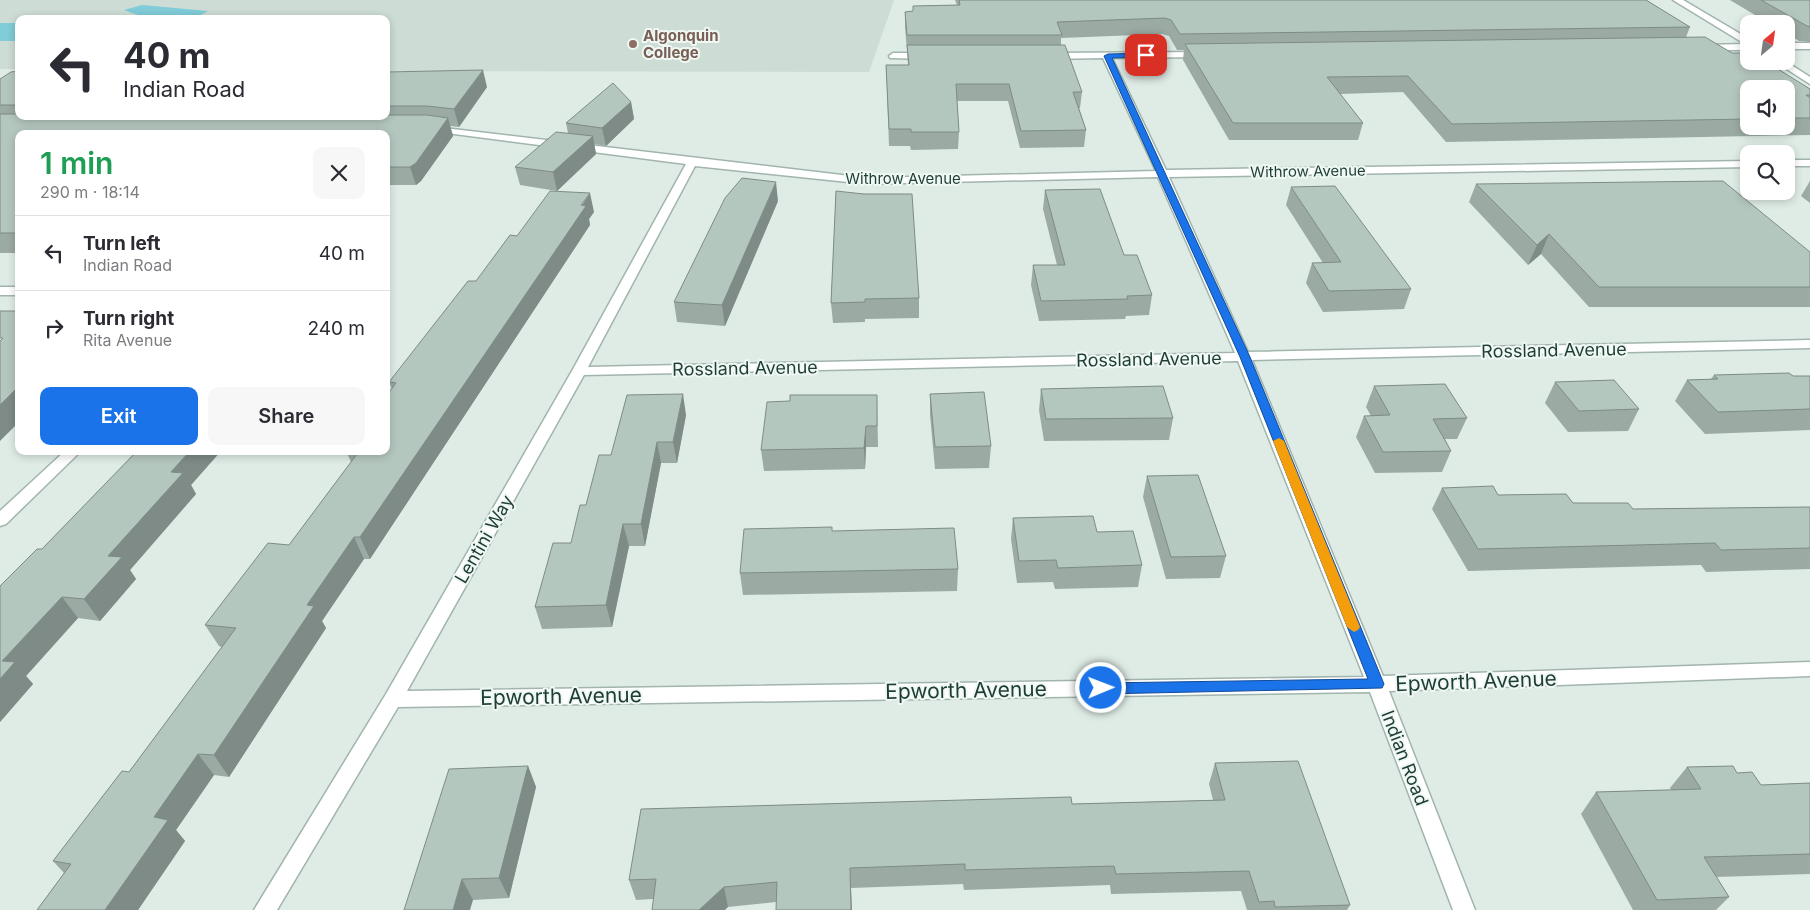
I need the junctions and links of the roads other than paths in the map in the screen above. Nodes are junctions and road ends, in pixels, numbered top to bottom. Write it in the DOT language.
graph roads {
  1 [pos="1677,0"];
  2 [pos="1740,39"];
  3 [pos="1740,45"];
  4 [pos="1795,46"];
  5 [pos="1810,46"];
  6 [pos="1691,48"];
  7 [pos="1216,54"];
  8 [pos="893,56"];
  9 [pos="932,56"];
  10 [pos="1039,56"];
  11 [pos="1108,56"];
  12 [pos="1792,70"];
  13 [pos="1810,81"];
  14 [pos="422,128"];
  15 [pos="692,162"];
  16 [pos="1810,163"];
  17 [pos="1740,164"];
  18 [pos="1795,164"];
  19 [pos="1162,174"];
  20 [pos="0,291"];
  21 [pos="15,291"];
  22 [pos="1810,344"];
  23 [pos="1245,357"];
  24 [pos="579,371"];
  25 [pos="70,455"];
  26 [pos="0,520"];
  27 [pos="1810,669"];
  28 [pos="1377,684"];
  29 [pos="393,699"];
  30 [pos="265,910"];
  31 [pos="1464,910"];
  1 -- 2 [label="street"];
  3 -- 6 [label="street"];
  4 -- 5 [label="street"];
  7 -- 11 [label="street"];
  8 -- 9 [label="street"];
  10 -- 11 [label="street"];
  11 -- 19 [label="street, Indian Road"];
  12 -- 13 [label="street"];
  14 -- 15 [label="street, Withrow Avenue"];
  15 -- 19 [label="street, Withrow Avenue"];
  15 -- 24 [label="street, Lentini Way"];
  16 -- 18 [label="street"];
  17 -- 19 [label="street, Withrow Avenue"];
  19 -- 23 [label="street, Indian Road"];
  20 -- 21 [label="street"];
  22 -- 23 [label="street, Rossland Avenue"];
  23 -- 24 [label="street, Rossland Avenue"];
  23 -- 28 [label="street, Indian Road"];
  24 -- 29 [label="street, Lentini Way"];
  25 -- 26 [label="street"];
  27 -- 28 [label="street, Epworth Avenue"];
  28 -- 29 [label="street, Epworth Avenue"];
  28 -- 31 [label="street, Indian Road"];
  29 -- 30 [label="street, Lentini Way"];
}
